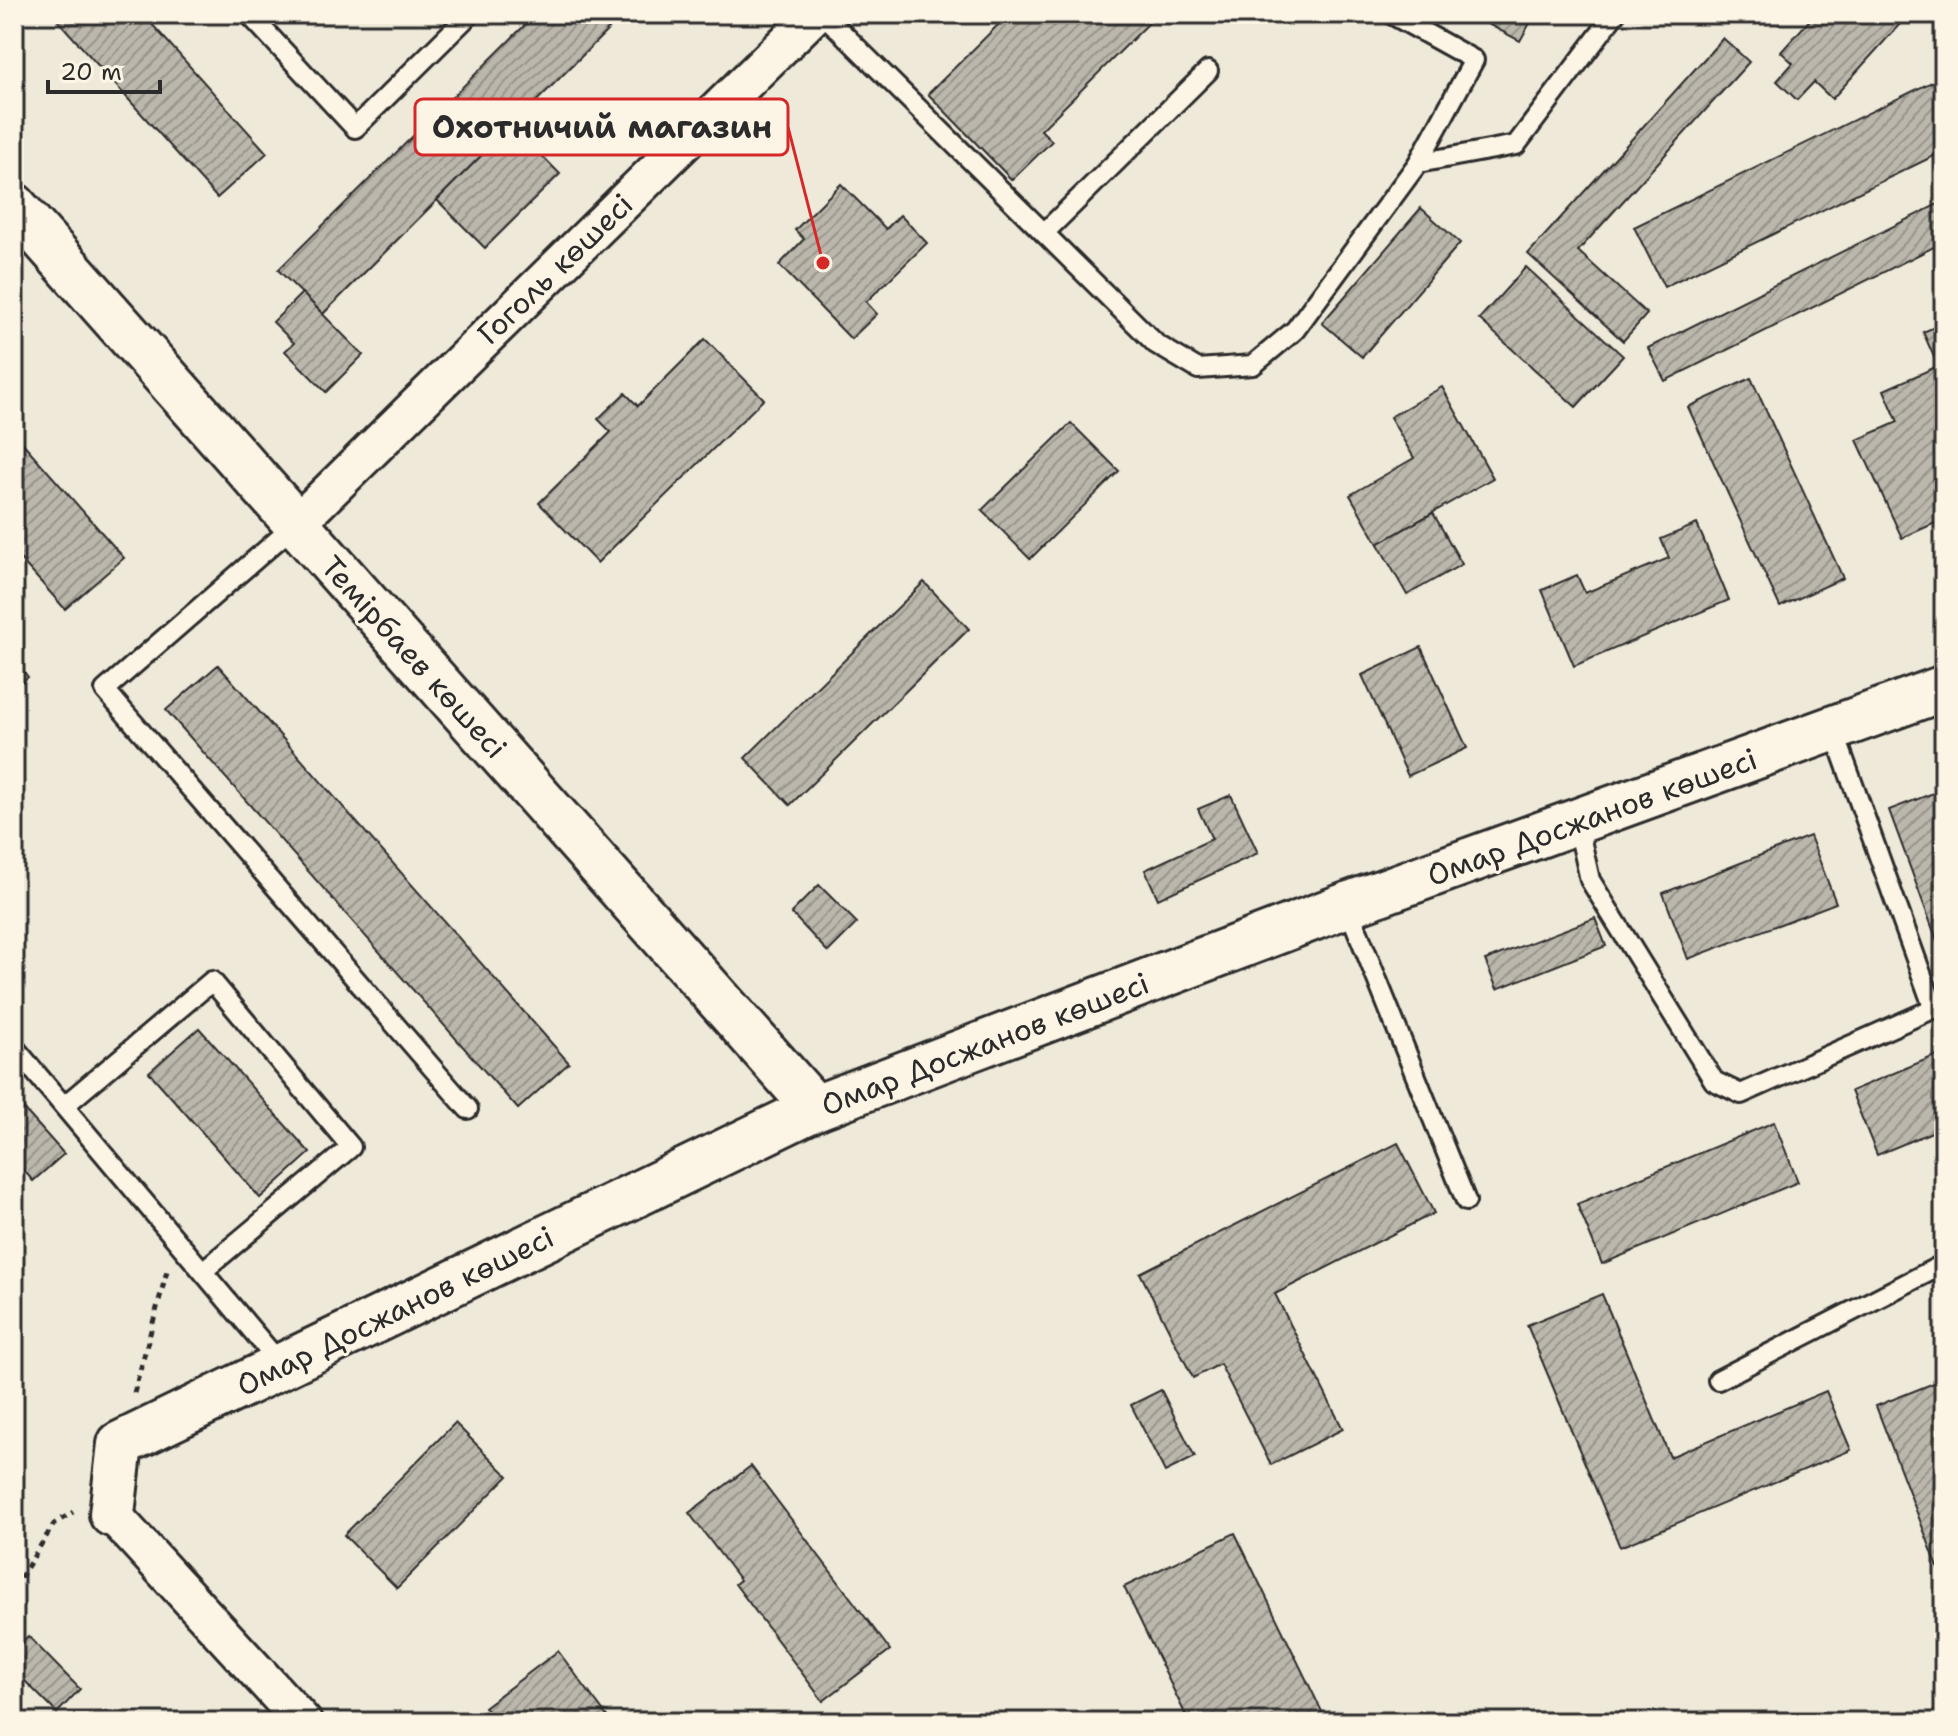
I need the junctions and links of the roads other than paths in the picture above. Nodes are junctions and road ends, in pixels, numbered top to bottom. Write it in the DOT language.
graph roads {
  1 [pos="249,14"];
  2 [pos="470,14"];
  3 [pos="815,14"];
  4 [pos="823,14"];
  5 [pos="1391,14"];
  6 [pos="1615,14"];
  7 [pos="1208,71"];
  8 [pos="1418,163"];
  9 [pos="14,206"];
  10 [pos="1044,233"];
  11 [pos="296,524"];
  12 [pos="1944,688"];
  13 [pos="1833,729"];
  14 [pos="1577,822"];
  15 [pos="1347,905"];
  16 [pos="1939,1006"];
  17 [pos="14,1047"];
  18 [pos="64,1106"];
  19 [pos="815,1108"];
  20 [pos="468,1109"];
  21 [pos="1466,1201"];
  22 [pos="1944,1264"];
  23 [pos="203,1271"];
  24 [pos="282,1366"];
  25 [pos="1718,1380"];
  26 [pos="112,1514"];
  27 [pos="303,1722"];
  1 -- 2 [label="lane"];
  3 -- 11 [label="street, Гоголь көшесі"];
  4 -- 10 [label="lane"];
  5 -- 8 [label="lane"];
  6 -- 8 [label="lane"];
  7 -- 10 [label="lane"];
  8 -- 10 [label="lane"];
  9 -- 11 [label="street, Темірбаев көшесі"];
  11 -- 19 [label="street, Темірбаев көшесі"];
  11 -- 20 [label="lane"];
  12 -- 13 [label="street, Омар Досжанов көшесі"];
  13 -- 14 [label="street, Омар Досжанов көшесі"];
  13 -- 16 [label="lane"];
  14 -- 15 [label="street, Омар Досжанов көшесі"];
  14 -- 16 [label="lane"];
  15 -- 19 [label="street, Омар Досжанов көшесі"];
  15 -- 21 [label="lane"];
  17 -- 18 [label="lane"];
  18 -- 23 [label="lane"];
  18 -- 23 [label="lane"];
  19 -- 24 [label="street, Омар Досжанов көшесі"];
  22 -- 25 [label="lane"];
  23 -- 24 [label="lane"];
  24 -- 26 [label="street, Омар Досжанов көшесі"];
  26 -- 27 [label="street"];
}
